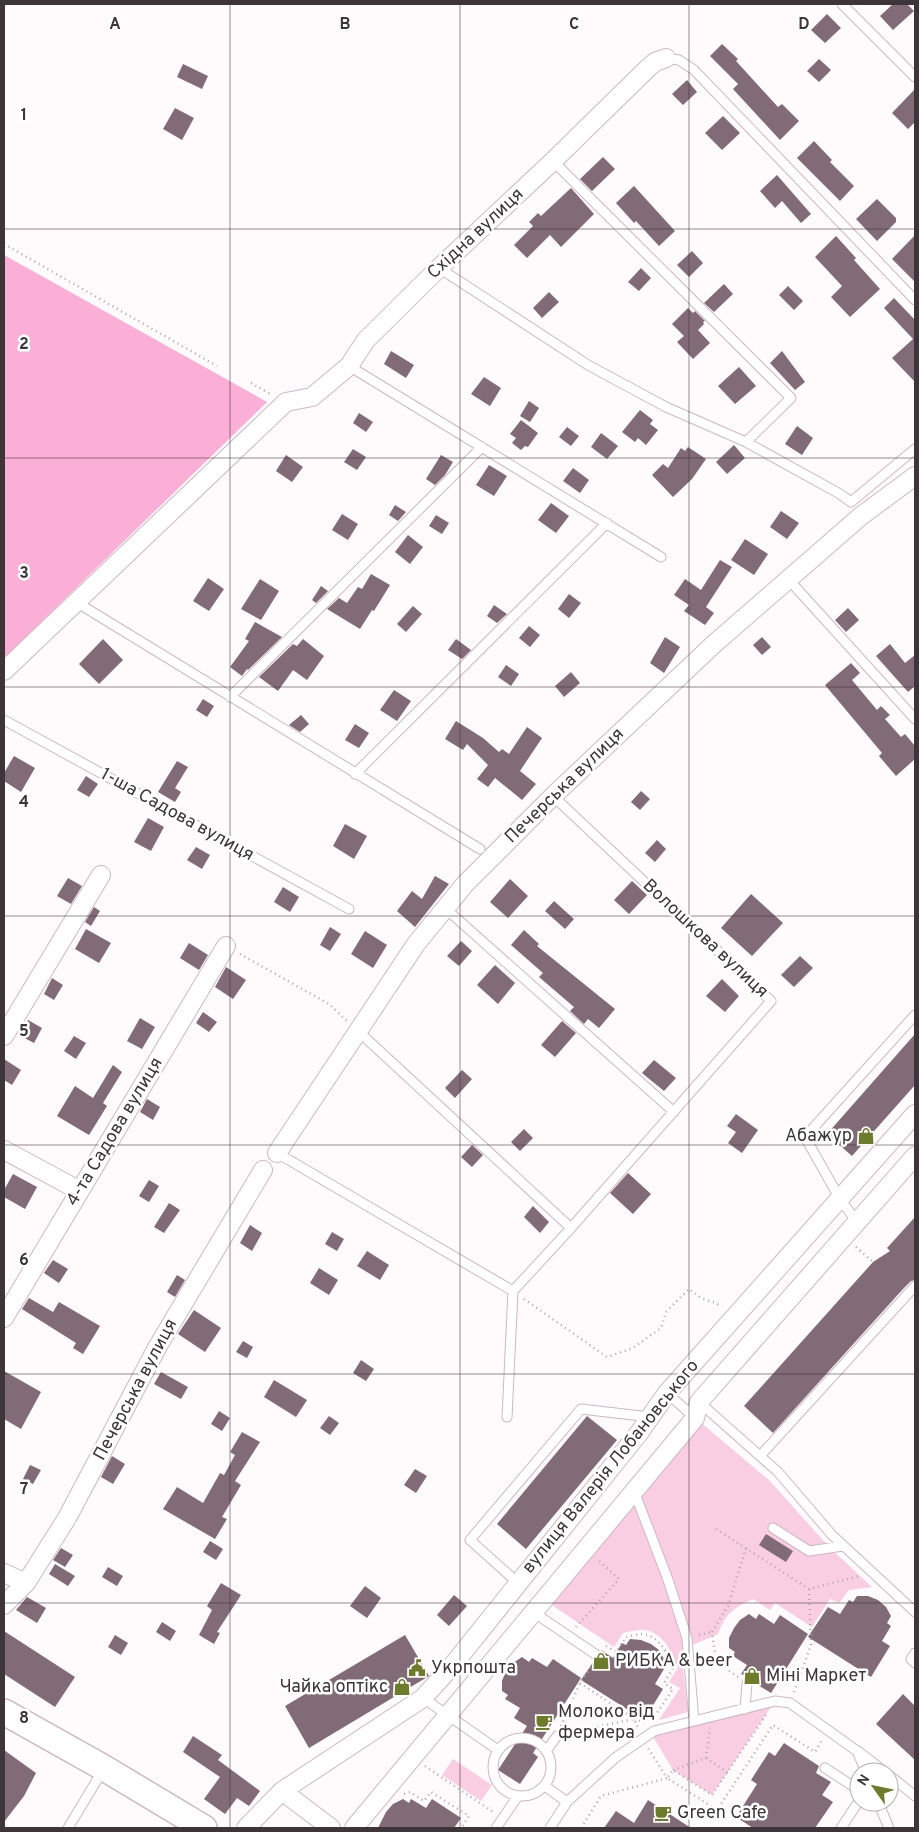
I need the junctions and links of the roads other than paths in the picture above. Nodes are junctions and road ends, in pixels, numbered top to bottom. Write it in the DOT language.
graph roads {
  1 [pos="842,4"];
  2 [pos="666,58"];
  3 [pos="915,77"];
  4 [pos="553,162"];
  5 [pos="439,268"];
  6 [pos="915,300"];
  7 [pos="349,366"];
  8 [pos="746,442"];
  9 [pos="482,447"];
  10 [pos="915,450"];
  11 [pos="913,483"];
  12 [pos="607,523"];
  13 [pos="662,557"];
  14 [pos="789,580"];
  15 [pos="76,602"];
  16 [pos="4,671"];
  17 [pos="230,697"];
  18 [pos="915,719"];
  19 [pos="4,720"];
  20 [pos="355,774"];
  21 [pos="554,796"];
  22 [pos="480,849"];
  23 [pos="101,874"];
  24 [pos="445,908"];
  25 [pos="350,909"];
  26 [pos="226,946"];
  27 [pos="915,1015"];
  28 [pos="357,1030"];
  29 [pos="4,1036"];
  30 [pos="674,1112"];
  31 [pos="915,1114"];
  32 [pos="4,1150"];
  33 [pos="277,1153"];
  34 [pos="915,1156"];
  35 [pos="263,1170"];
  36 [pos="80,1191"];
  37 [pos="840,1199"];
  38 [pos="857,1222"];
  39 [pos="571,1228"];
  40 [pos="915,1286"];
  41 [pos="513,1291"];
  42 [pos="4,1318"];
  43 [pos="667,1393"];
  44 [pos="697,1410"];
  45 [pos="507,1417"];
  46 [pos="650,1417"];
  47 [pos="760,1456"];
  48 [pos="634,1491"];
  49 [pos="773,1528"];
  50 [pos="843,1546"];
  51 [pos="4,1573"];
  52 [pos="26,1583"];
  53 [pos="518,1583"];
  54 [pos="4,1606"];
  55 [pos="533,1612"];
  56 [pos="915,1612"];
  57 [pos="915,1653"];
  58 [pos="598,1656"];
  59 [pos="915,1663"];
  60 [pos="747,1683"];
  61 [pos="424,1698"];
  62 [pos="745,1709"];
  63 [pos="4,1712"];
  64 [pos="448,1715"];
  65 [pos="694,1721"];
  66 [pos="557,1736"];
  67 [pos="498,1750"];
  68 [pos="547,1750"];
  69 [pos="858,1751"];
  70 [pos="862,1762"];
  71 [pos="872,1762"];
  72 [pos="104,1768"];
  73 [pos="825,1768"];
  74 [pos="899,1783"];
  75 [pos="849,1784"];
  76 [pos="545,1786"];
  77 [pos="282,1791"];
  78 [pos="518,1796"];
  79 [pos="915,1796"];
  80 [pos="567,1802"];
  81 [pos="852,1812"];
  82 [pos="882,1812"];
  83 [pos="68,1828"];
  84 [pos="204,1828"];
  85 [pos="246,1828"];
  86 [pos="331,1828"];
  87 [pos="354,1828"];
  88 [pos="496,1828"];
  89 [pos="550,1828"];
  90 [pos="841,1828"];
  91 [pos="889,1828"];
  1 -- 3 [label="lane"];
  2 -- 4 [label="street, Східна вулиця"];
  2 -- 6 [label="lane"];
  4 -- 5 [label="street, Східна вулиця"];
  4 -- 8 [label="lane"];
  5 -- 7 [label="street, Східна вулиця"];
  5 -- 8 [label="lane"];
  7 -- 9 [label="lane"];
  7 -- 15 [label="street, Східна вулиця"];
  8 -- 10 [label="lane"];
  9 -- 12 [label="lane"];
  9 -- 17 [label="lane"];
  11 -- 14 [label="street, Печерська вулиця"];
  12 -- 13 [label="lane"];
  12 -- 20 [label="lane"];
  14 -- 18 [label="lane"];
  14 -- 21 [label="street, Печерська вулиця"];
  15 -- 16 [label="street"];
  15 -- 17 [label="lane"];
  17 -- 20 [label="lane"];
  19 -- 25 [label="lane, 1-ша Садова вулиця"];
  20 -- 22 [label="lane"];
  21 -- 24 [label="street, Печерська вулиця"];
  21 -- 30 [label="lane, Волошкова вулиця"];
  23 -- 29 [label="street"];
  24 -- 28 [label="street, Печерська вулиця"];
  24 -- 30 [label="lane"];
  26 -- 36 [label="street, 4-та Садова вулиця"];
  27 -- 37 [label="lane"];
  28 -- 33 [label="street, Печерська вулиця"];
  28 -- 39 [label="lane"];
  30 -- 39 [label="lane, Волошкова вулиця"];
  31 -- 37 [label="street, вулиця Валерія Лобановського"];
  32 -- 36 [label="street"];
  33 -- 41 [label="lane"];
  34 -- 38 [label="street, вулиця Валерія Лобановського"];
  35 -- 52 [label="street, Печерська вулиця"];
  36 -- 42 [label="street, 4-та Садова вулиця"];
  37 -- 38 [label="lane"];
  37 -- 43 [label="street, вулиця Валерія Лобановського"];
  38 -- 44 [label="street, вулиця Валерія Лобановського"];
  39 -- 41 [label="lane, Волошкова вулиця"];
  40 -- 47 [label="lane"];
  41 -- 45 [label="lane"];
  43 -- 44 [label="lane"];
  43 -- 46 [label="street, вулиця Валерія Лобановського"];
  44 -- 47 [label="lane"];
  44 -- 48 [label="street, вулиця Валерія Лобановського"];
  46 -- 53 [label="street, вулиця Валерія Лобановського"];
  46 -- 53 [label="lane"];
  47 -- 50 [label="lane"];
  48 -- 55 [label="street, вулиця Валерія Лобановського"];
  48 -- 65 [label="lane"];
  49 -- 50 [label="lane"];
  50 -- 56 [label="lane"];
  51 -- 52 [label="street"];
  52 -- 54 [label="street, Печерська вулиця"];
  53 -- 61 [label="street, вулиця Валерія Лобановського"];
  55 -- 58 [label="lane"];
  55 -- 64 [label="street, вулиця Валерія Лобановського"];
  57 -- 59 [label="lane"];
  60 -- 62 [label="lane"];
  61 -- 64 [label="lane"];
  61 -- 77 [label="street, вулиця Валерія Лобановського"];
  62 -- 65 [label="lane"];
  62 -- 69 [label="lane"];
  63 -- 72 [label="street"];
  64 -- 67 [label="lane"];
  64 -- 87 [label="street, вулиця Валерія Лобановського"];
  65 -- 80 [label="lane"];
  66 -- 68 [label="lane"];
  67 -- 68 [label="lane"];
  67 -- 78 [label="lane"];
  68 -- 76 [label="lane"];
  69 -- 70 [label="lane"];
  69 -- 71 [label="lane"];
  72 -- 83 [label="lane"];
  72 -- 84 [label="street"];
  73 -- 75 [label="lane"];
  74 -- 79 [label="lane"];
  76 -- 78 [label="lane"];
  76 -- 80 [label="lane"];
  77 -- 85 [label="street, вулиця Валерія Лобановського"];
  77 -- 86 [label="street"];
  78 -- 88 [label="lane"];
  80 -- 89 [label="lane"];
  81 -- 90 [label="lane"];
  82 -- 91 [label="lane"];
}
